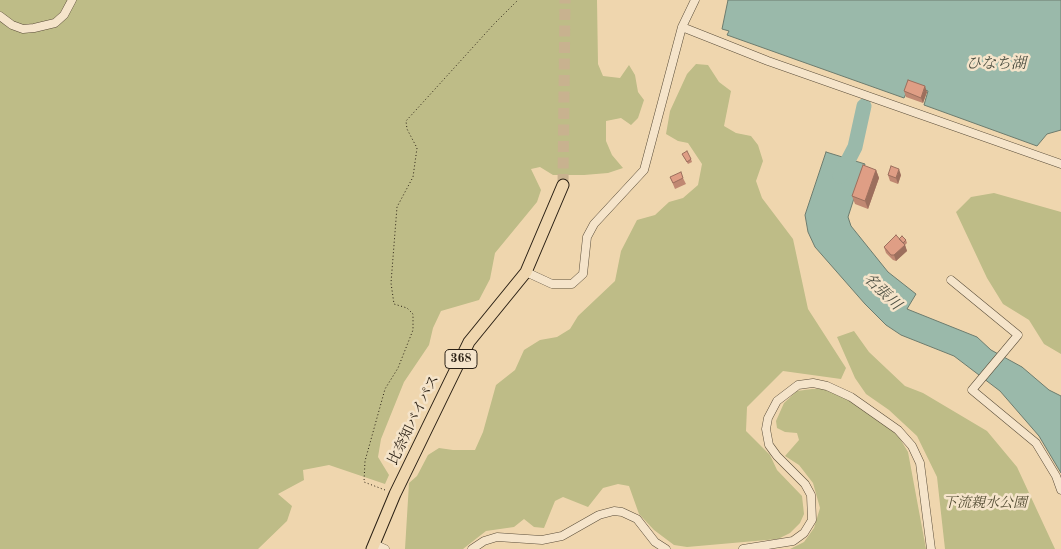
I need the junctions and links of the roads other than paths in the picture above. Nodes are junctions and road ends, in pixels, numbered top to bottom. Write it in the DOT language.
graph roads {
  1 [pos="72,0"];
  2 [pos="695,0"];
  3 [pos="0,16"];
  4 [pos="682,27"];
  5 [pos="1061,164"];
  6 [pos="563,185"];
  7 [pos="526,272"];
  8 [pos="951,280"];
  9 [pos="1061,490"];
  10 [pos="377,547"];
  11 [pos="472,549"];
  12 [pos="666,549"];
  13 [pos="743,549"];
  14 [pos="931,549"];
  1 -- 3 [label="street"];
  2 -- 4 [label="street"];
  4 -- 5 [label="street"];
  4 -- 7 [label="street"];
  6 -- 7 [label="highway, 比奈知バイパス / 368"];
  7 -- 10 [label="highway, 比奈知バイパス / 368"];
  8 -- 9 [label="street"];
  11 -- 12 [label="street"];
  13 -- 14 [label="street"];
}
